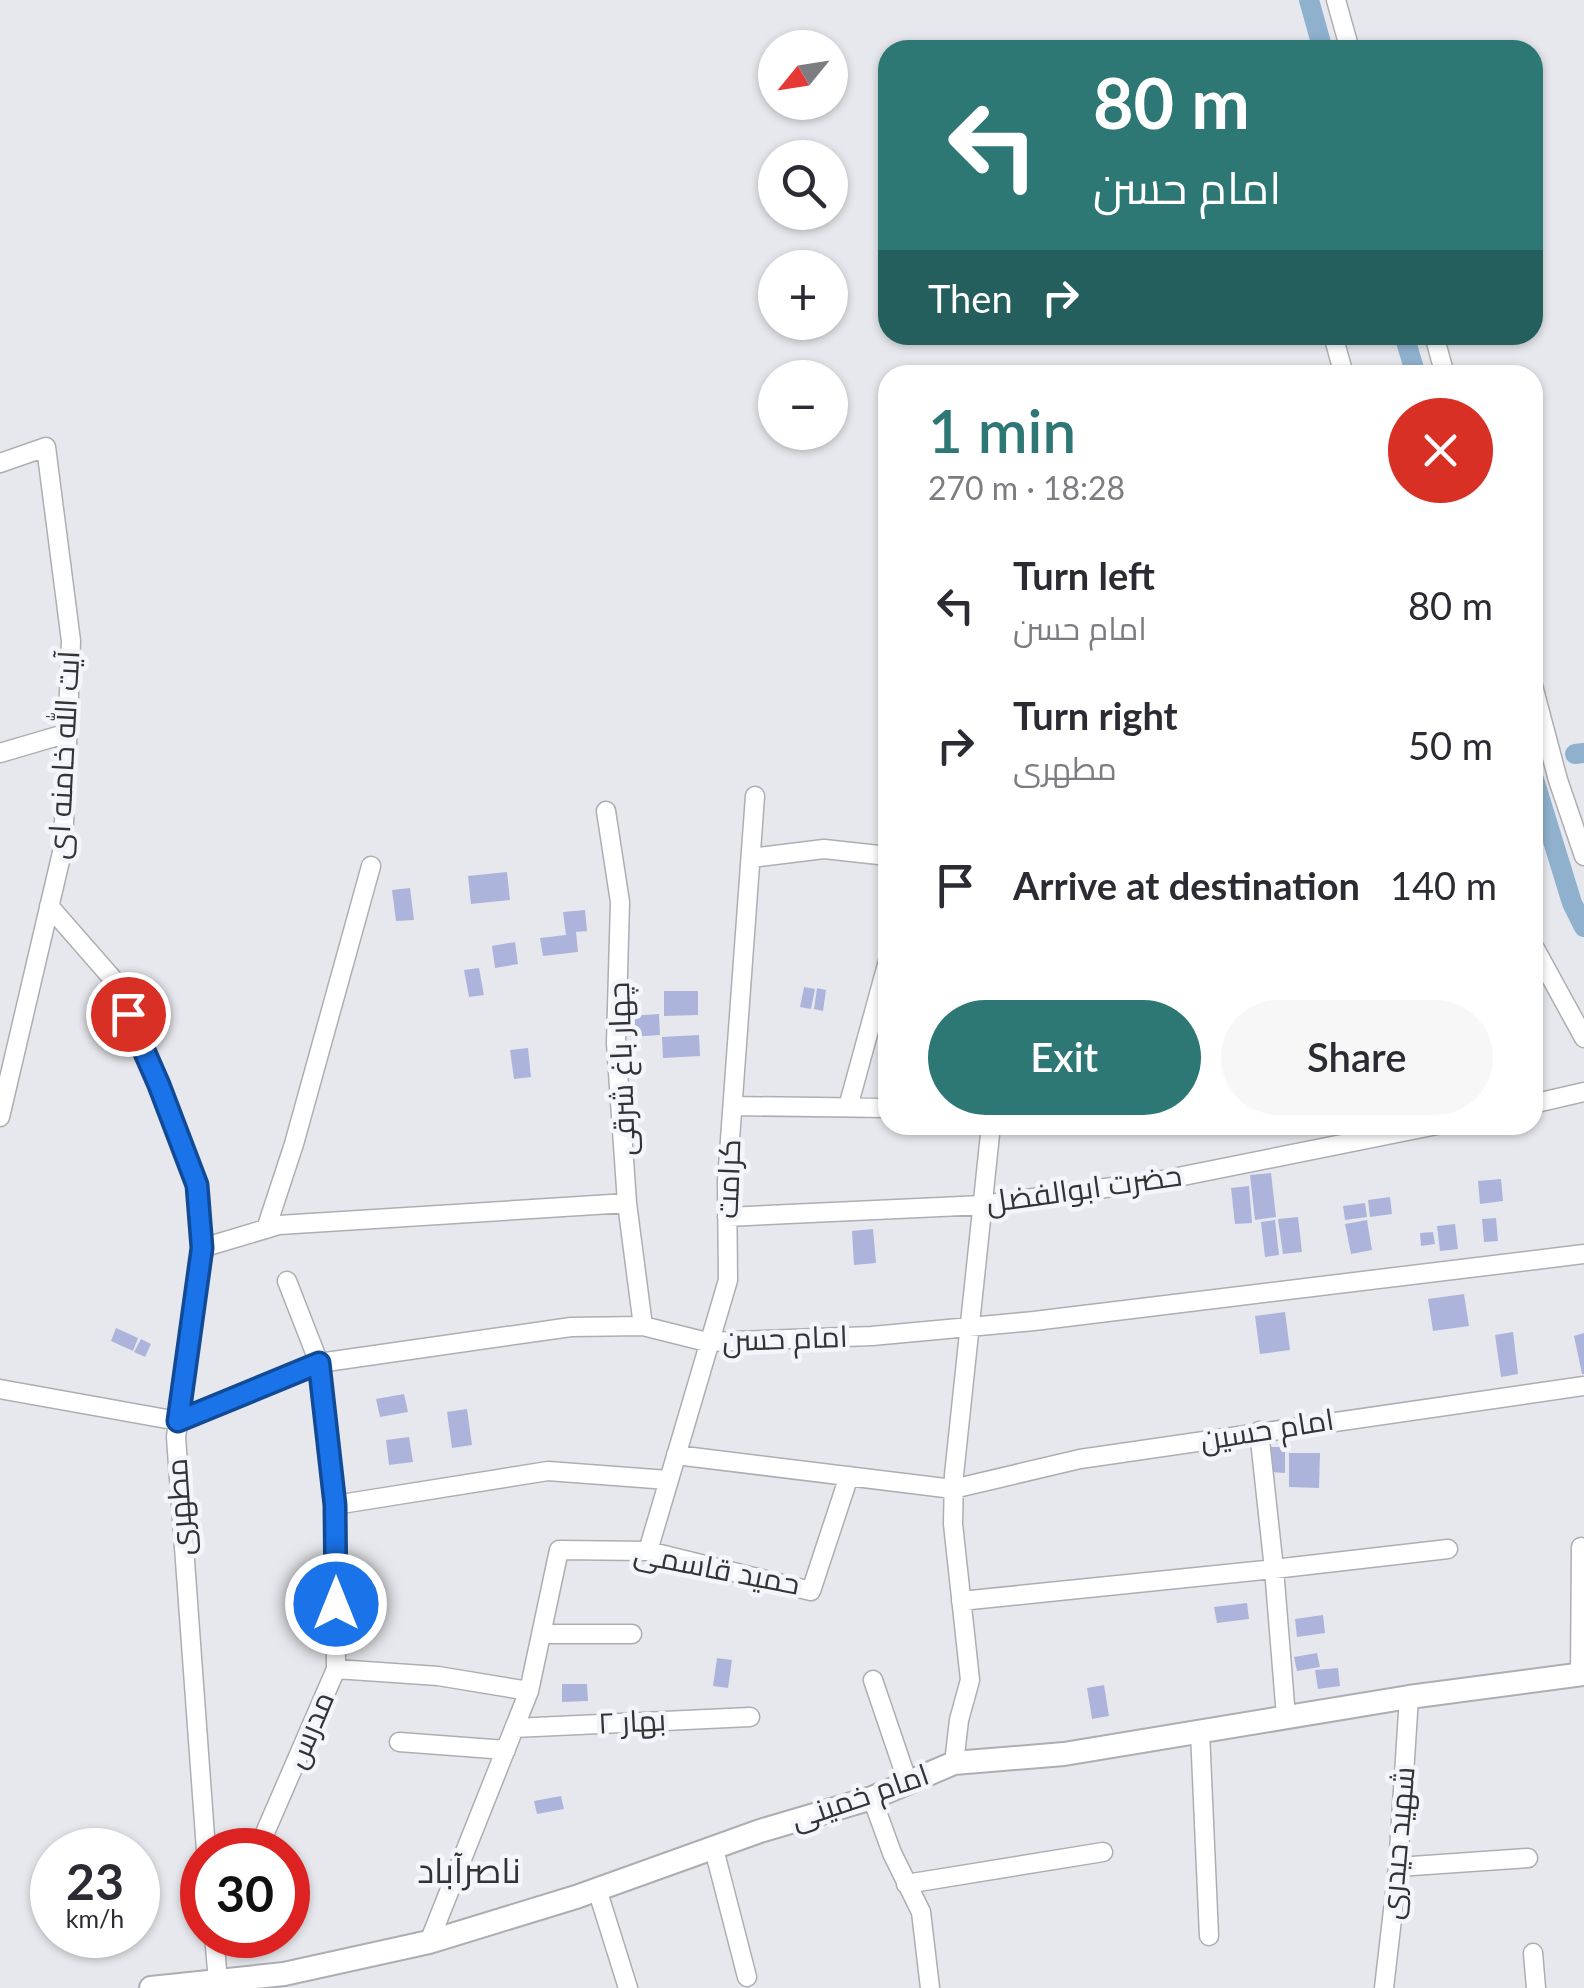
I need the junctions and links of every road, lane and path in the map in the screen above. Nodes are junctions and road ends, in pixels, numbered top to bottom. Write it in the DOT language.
graph roads {
  1 [pos="1336,0"];
  2 [pos="1347,40"];
  3 [pos="0,463"];
  4 [pos="1543,723"];
  5 [pos="68,734"];
  6 [pos="0,753"];
  7 [pos="755,796"];
  8 [pos="606,811"];
  9 [pos="878,855"];
  10 [pos="1584,856"];
  11 [pos="751,858"];
  12 [pos="370,866"];
  13 [pos="49,906"];
  14 [pos="1543,964"];
  15 [pos="878,998"];
  16 [pos="1584,1038"];
  17 [pos="1584,1092"];
  18 [pos="1543,1101"];
  19 [pos="732,1106"];
  20 [pos="848,1108"];
  21 [pos="878,1108"];
  22 [pos="0,1117"];
  23 [pos="990,1135"];
  24 [pos="1386,1135"];
  25 [pos="628,1203"];
  26 [pos="983,1205"];
  27 [pos="727,1217"];
  28 [pos="266,1230"];
  29 [pos="202,1248"];
  30 [pos="1584,1254"];
  31 [pos="286,1281"];
  32 [pos="642,1326"];
  33 [pos="970,1327"];
  34 [pos="707,1342"];
  35 [pos="319,1363"];
  36 [pos="1584,1386"];
  37 [pos="0,1389"];
  38 [pos="178,1421"];
  39 [pos="1259,1431"];
  40 [pos="676,1455"];
  41 [pos="849,1476"];
  42 [pos="668,1480"];
  43 [pos="954,1490"];
  44 [pos="335,1505"];
  45 [pos="1581,1547"];
  46 [pos="1448,1549"];
  47 [pos="648,1552"];
  48 [pos="1274,1569"];
  49 [pos="961,1601"];
  50 [pos="544,1634"];
  51 [pos="632,1634"];
  52 [pos="336,1669"];
  53 [pos="1582,1674"];
  54 [pos="873,1680"];
  55 [pos="529,1691"];
  56 [pos="1409,1698"];
  57 [pos="750,1717"];
  58 [pos="1286,1718"];
  59 [pos="514,1728"];
  60 [pos="1200,1732"];
  61 [pos="399,1742"];
  62 [pos="506,1750"];
  63 [pos="954,1763"];
  64 [pos="908,1783"];
  65 [pos="872,1798"];
  66 [pos="204,1828"];
  67 [pos="267,1828"];
  68 [pos="714,1849"];
  69 [pos="1103,1852"];
  70 [pos="1528,1858"];
  71 [pos="1398,1867"];
  72 [pos="906,1884"];
  73 [pos="598,1888"];
  74 [pos="1209,1936"];
  75 [pos="429,1942"];
  76 [pos="1533,1953"];
  77 [pos="216,1958"];
  78 [pos="747,1977"];
  79 [pos="218,1981"];
  80 [pos="286,1981"];
  81 [pos="151,1988"];
  82 [pos="628,1988"];
  83 [pos="930,1988"];
  84 [pos="1384,1988"];
  85 [pos="1536,1988"];
  1 -- 2 [label="street"];
  3 -- 5 [label="street, آیت الله خامنه ای"];
  4 -- 10 [label="street"];
  5 -- 6 [label="street"];
  5 -- 13 [label="street, آیت الله خامنه ای"];
  7 -- 11 [label="street, کرامت"];
  8 -- 25 [label="street, چهار باغ شرقی"];
  9 -- 11 [label="street"];
  11 -- 19 [label="street, کرامت"];
  12 -- 28 [label="street"];
  13 -- 22 [label="street, آیت الله خامنه ای"];
  13 -- 29 [label="street, مطهری"];
  14 -- 16 [label="street"];
  15 -- 20 [label="street"];
  17 -- 18 [label="street"];
  19 -- 20 [label="street"];
  19 -- 27 [label="street, کرامت"];
  20 -- 21 [label="street"];
  23 -- 26 [label="street"];
  24 -- 26 [label="street, حضرت ابوالفضل"];
  25 -- 28 [label="street"];
  25 -- 32 [label="street, چهار باغ شرقی"];
  26 -- 27 [label="street, حضرت ابوالفضل"];
  26 -- 33 [label="street"];
  27 -- 34 [label="street, کرامت"];
  28 -- 29 [label="street"];
  29 -- 38 [label="street, مطهری"];
  30 -- 33 [label="street, امام حسن"];
  31 -- 35 [label="street, مدرس"];
  32 -- 34 [label="street, امام حسن"];
  32 -- 35 [label="street, امام حسن"];
  33 -- 34 [label="street, امام حسن"];
  33 -- 43 [label="street"];
  34 -- 40 [label="street, کرامت"];
  35 -- 38 [label="street, امام حسن"];
  35 -- 44 [label="street, مدرس"];
  36 -- 39 [label="street, امام حسین"];
  37 -- 38 [label="street"];
  38 -- 66 [label="street, مطهری"];
  39 -- 43 [label="street, امام حسین"];
  39 -- 48 [label="street"];
  40 -- 41 [label="street"];
  40 -- 42 [label="street, کرامت"];
  41 -- 43 [label="street"];
  41 -- 47 [label="street, حمید قاسمی"];
  42 -- 44 [label="street"];
  42 -- 47 [label="street, کرامت"];
  43 -- 49 [label="street"];
  44 -- 52 [label="street, مدرس"];
  45 -- 53 [label="street"];
  46 -- 48 [label="street"];
  47 -- 50 [label="street, حمید قاسمی"];
  48 -- 49 [label="street"];
  48 -- 58 [label="street"];
  49 -- 63 [label="street"];
  50 -- 51 [label="street"];
  50 -- 55 [label="street, حمید قاسمی"];
  52 -- 55 [label="street"];
  52 -- 67 [label="street, مدرس"];
  53 -- 56 [label="street, امام خمینی"];
  54 -- 64 [label="street"];
  55 -- 59 [label="street, حمید قاسمی"];
  56 -- 58 [label="street, امام خمینی"];
  56 -- 71 [label="street, شهید حیدری"];
  57 -- 59 [label="street, بهار ۲"];
  58 -- 60 [label="street, امام خمینی"];
  59 -- 62 [label="street, حمید قاسمی"];
  60 -- 63 [label="street, امام خمینی"];
  60 -- 74 [label="street"];
  61 -- 62 [label="street"];
  62 -- 75 [label="street, حمید قاسمی"];
  63 -- 64 [label="street, امام خمینی"];
  64 -- 65 [label="street, امام خمینی"];
  65 -- 68 [label="street, امام خمینی"];
  65 -- 72 [label="street"];
  68 -- 73 [label="street, امام خمینی"];
  68 -- 78 [label="street"];
  69 -- 72 [label="street"];
  70 -- 71 [label="street"];
  71 -- 84 [label="street, شهید حیدری"];
  72 -- 83 [label="street"];
  73 -- 75 [label="street, امام خمینی"];
  73 -- 82 [label="street"];
  75 -- 80 [label="street, امام خمینی"];
  76 -- 85 [label="street"];
  77 -- 79 [label="street"];
  79 -- 80 [label="street, امام خمینی"];
  79 -- 81 [label="street, امام خمینی"];
}
